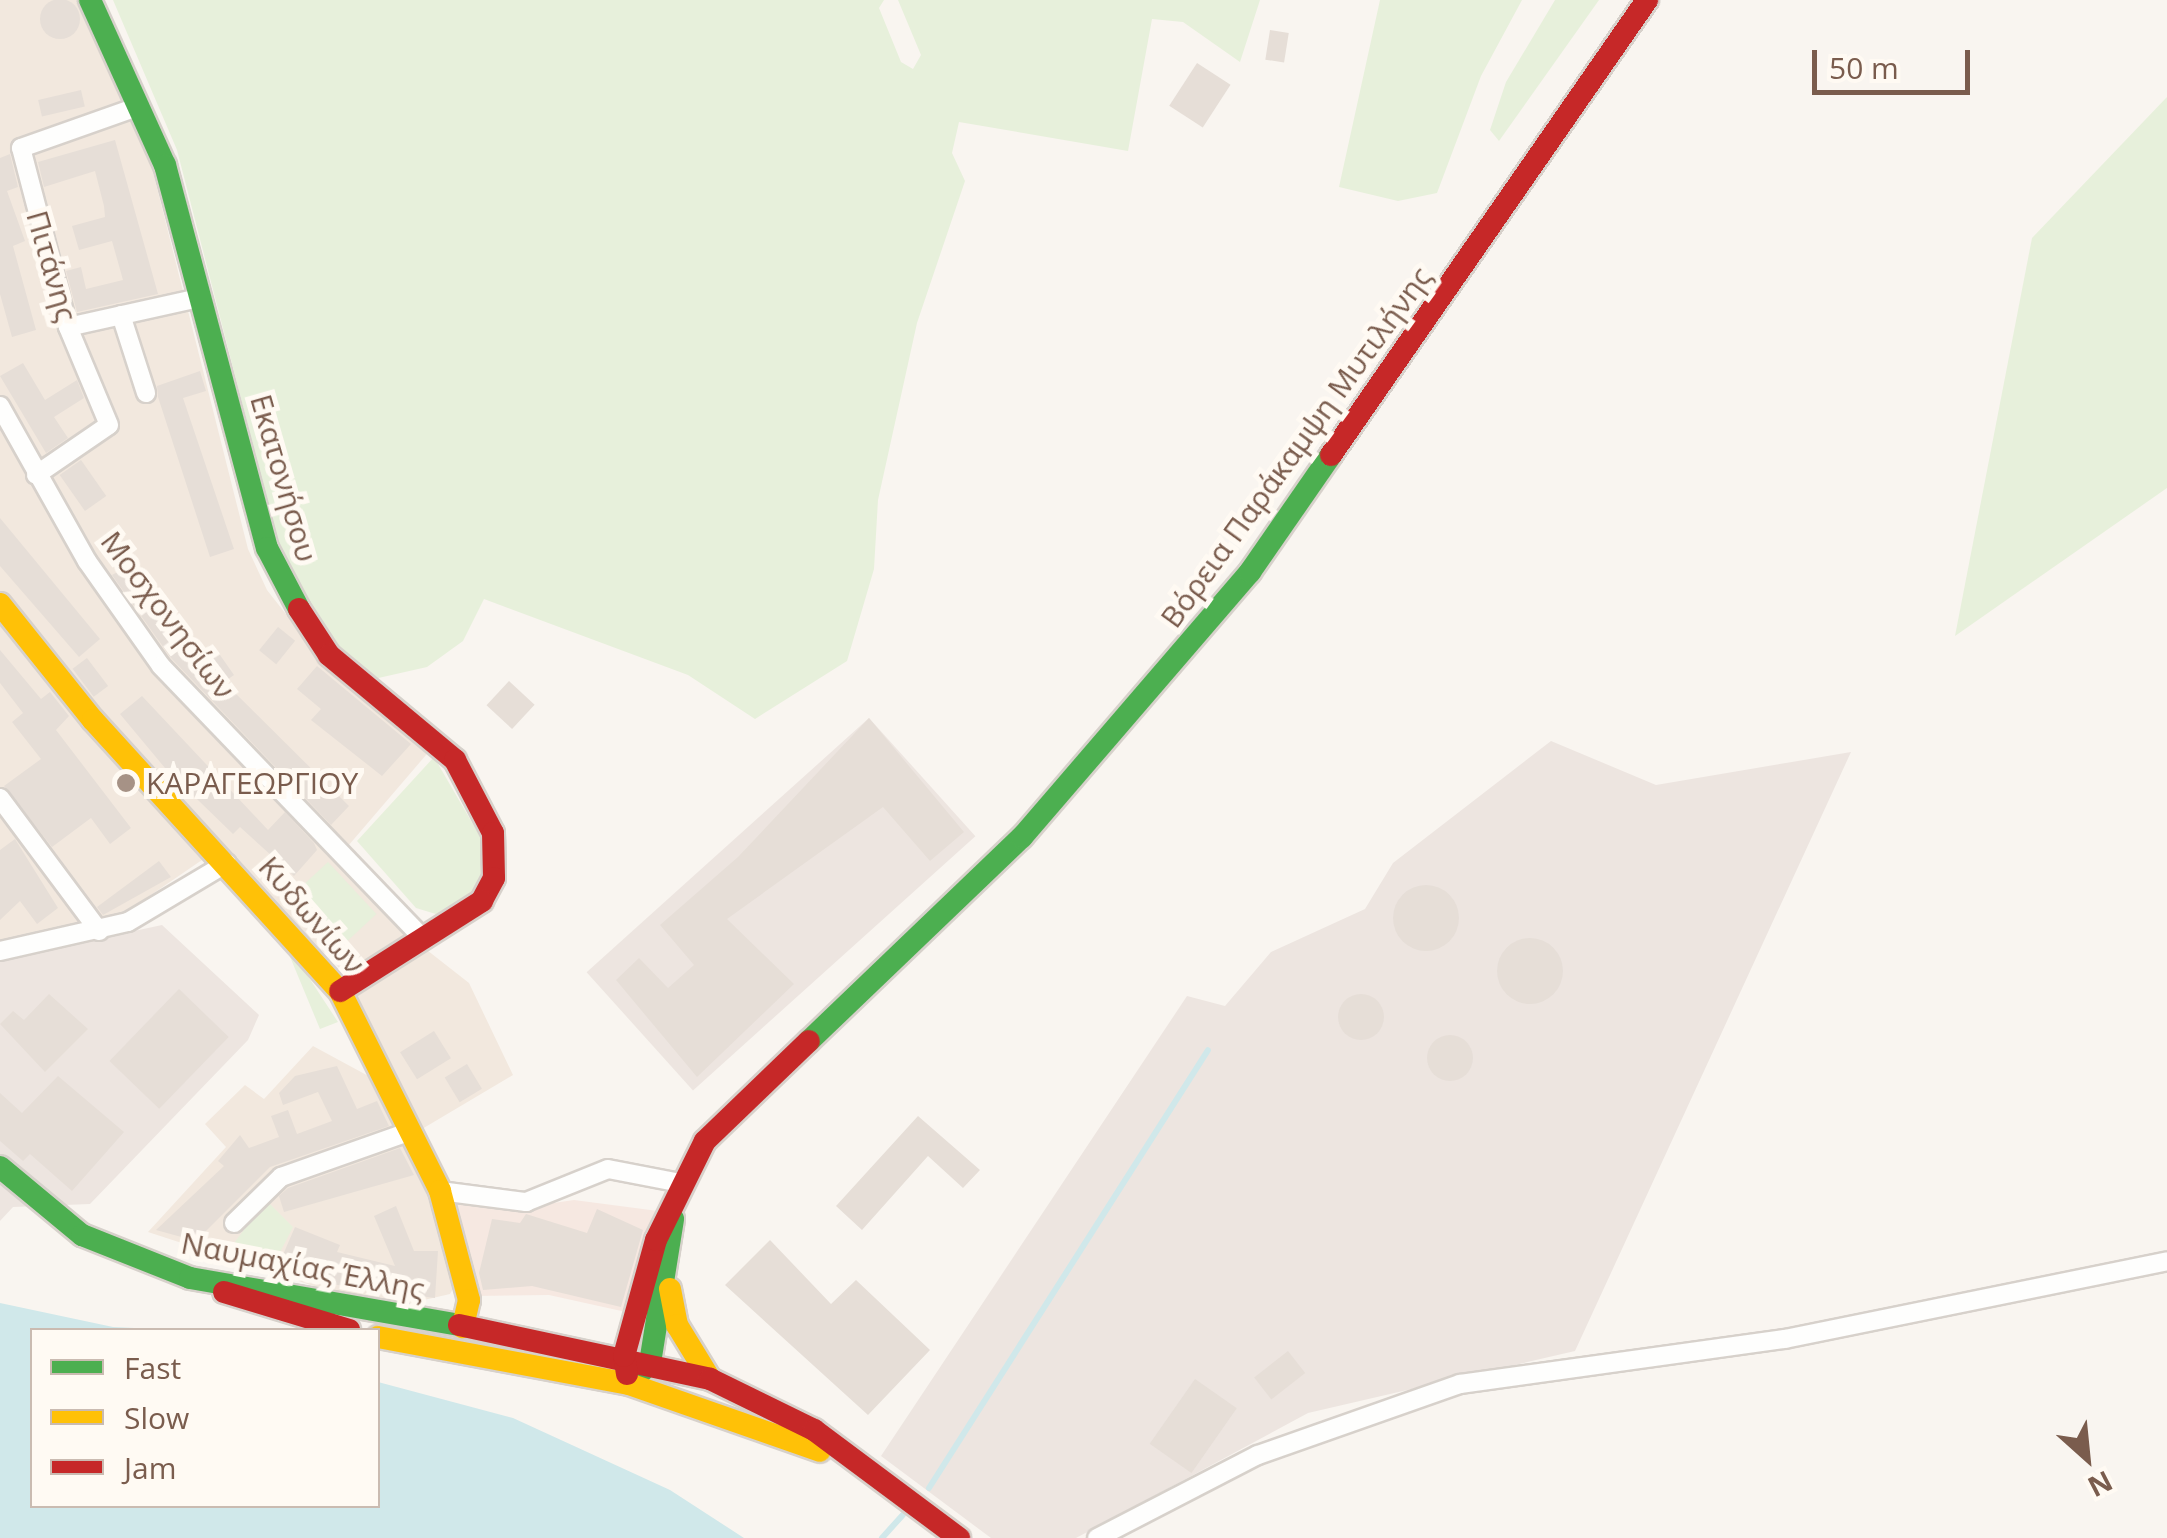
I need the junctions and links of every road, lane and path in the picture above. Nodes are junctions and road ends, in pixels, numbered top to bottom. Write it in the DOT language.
graph roads {
  1 [pos="90,0"];
  2 [pos="1647,0"];
  3 [pos="137,107"];
  4 [pos="199,298"];
  5 [pos="121,315"];
  6 [pos="68,327"];
  7 [pos="146,393"];
  8 [pos="0,406"];
  9 [pos="36,475"];
  10 [pos="0,604"];
  11 [pos="0,798"];
  12 [pos="227,863"];
  13 [pos="98,931"];
  14 [pos="421,936"];
  15 [pos="0,951"];
  16 [pos="340,991"];
  17 [pos="411,1131"];
  18 [pos="0,1167"];
  19 [pos="440,1190"];
  20 [pos="677,1194"];
  21 [pos="234,1223"];
  22 [pos="2167,1261"];
  23 [pos="669,1276"];
  24 [pos="190,1278"];
  25 [pos="463,1327"];
  26 [pos="343,1328"];
  27 [pos="380,1337"];
  28 [pos="624,1356"];
  29 [pos="650,1363"];
  30 [pos="710,1379"];
  31 [pos="629,1384"];
  32 [pos="881,1476"];
  33 [pos="959,1538"];
  34 [pos="1097,1538"];
  1 -- 3 [label="main road, Εκατονήσου"];
  2 -- 20 [label="main road, Βόρεια Παράκαμψη Μυτιλήνης"];
  3 -- 4 [label="main road, Εκατονήσου"];
  3 -- 6 [label="street, Πιτάνης"];
  4 -- 5 [label="street"];
  4 -- 14 [label="main road, Εκατονήσου"];
  5 -- 6 [label="street"];
  5 -- 7 [label="street"];
  6 -- 9 [label="street, Πιτάνης"];
  8 -- 9 [label="street, Μοσχονησίων"];
  9 -- 14 [label="street, Μοσχονησίων"];
  10 -- 12 [label="main road, Κυδωνίων"];
  11 -- 13 [label="street"];
  12 -- 13 [label="street"];
  12 -- 16 [label="main road, Κυδωνίων"];
  13 -- 15 [label="street"];
  14 -- 16 [label="main road"];
  16 -- 17 [label="main road, Κυδωνίων"];
  17 -- 19 [label="main road, Κυδωνίων"];
  17 -- 21 [label="street"];
  18 -- 24 [label="main road, Ναυμαχίας Έλλης"];
  19 -- 20 [label="street"];
  19 -- 25 [label="main road, Κυδωνίων"];
  20 -- 23 [label="main road"];
  20 -- 28 [label="main road, Βόρεια Παράκαμψη Μυτιλήνης"];
  22 -- 34 [label="street"];
  23 -- 29 [label="main road"];
  23 -- 30 [label="main road"];
  24 -- 25 [label="main road, Ναυμαχίας Έλλης"];
  24 -- 26 [label="main road"];
  25 -- 28 [label="main road, Ναυμαχίας Έλλης"];
  27 -- 31 [label="main road"];
  28 -- 29 [label="main road, Ναυμαχίας Έλλης"];
  28 -- 31 [label="main road"];
  29 -- 30 [label="main road, Ναυμαχίας Έλλης"];
  29 -- 31 [label="main road"];
  30 -- 32 [label="main road, Ναυμαχίας Έλλης"];
  31 -- 32 [label="main road"];
  32 -- 33 [label="main road"];
}
